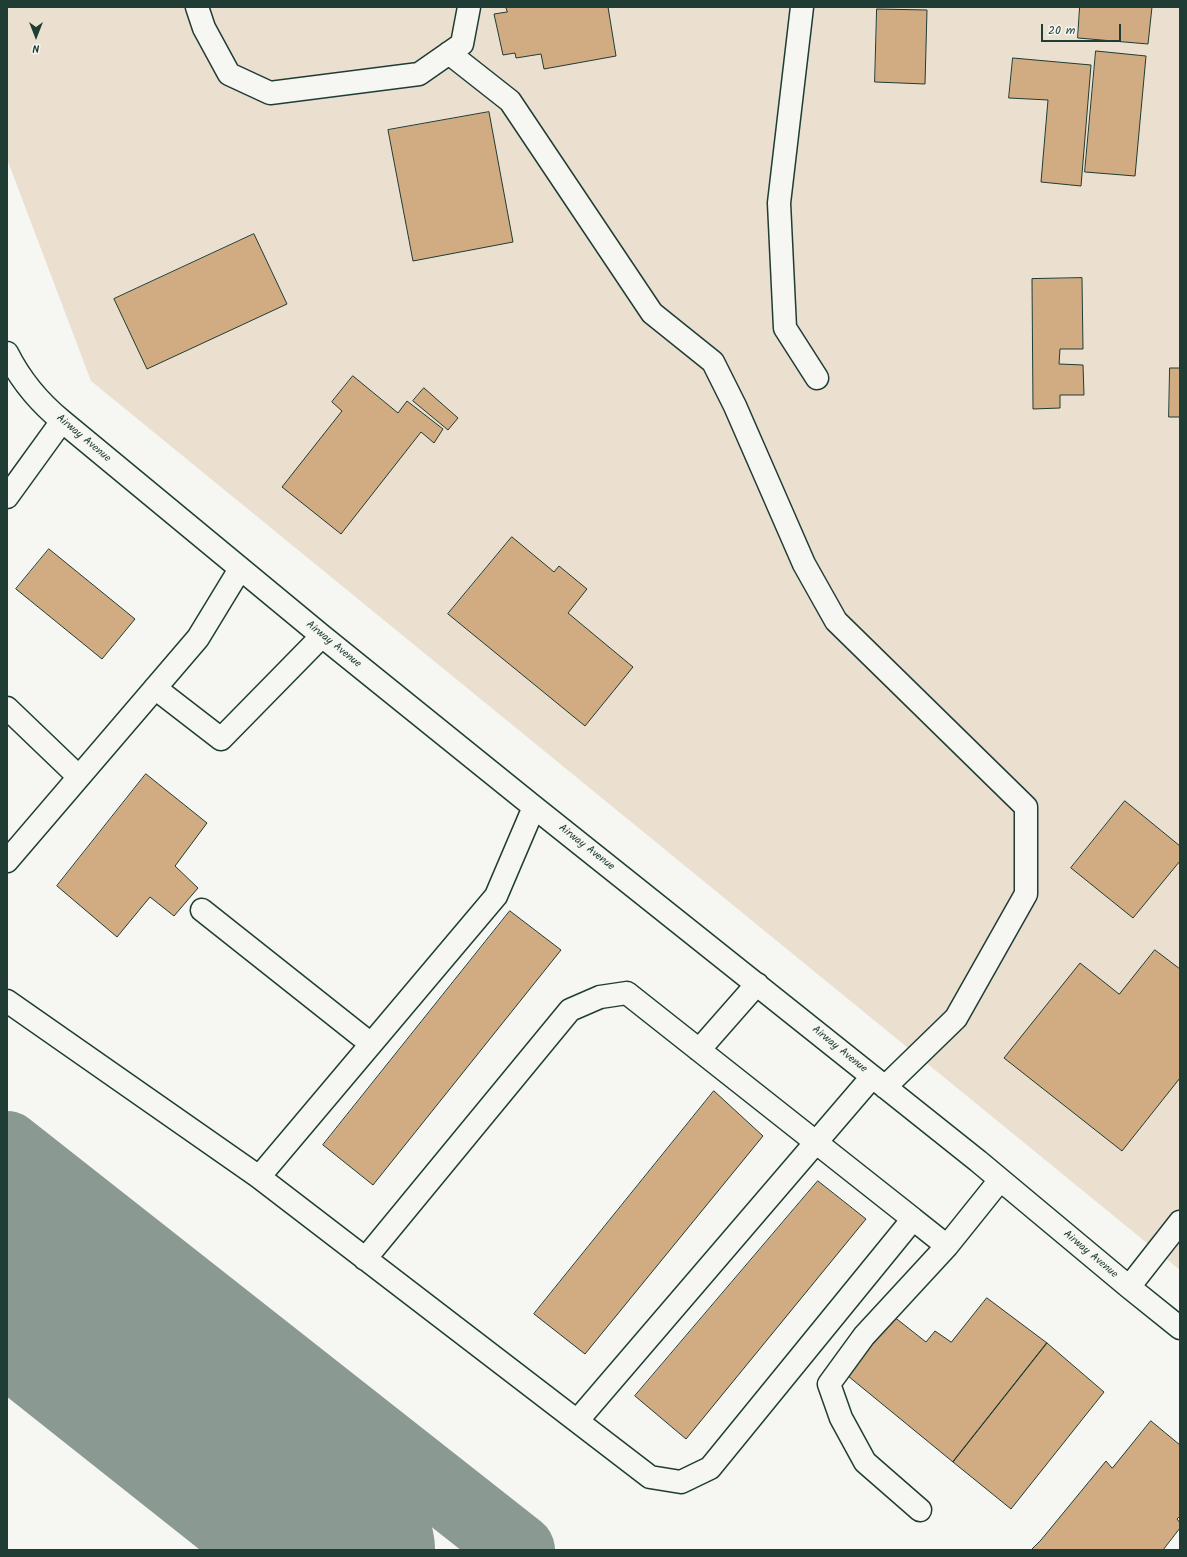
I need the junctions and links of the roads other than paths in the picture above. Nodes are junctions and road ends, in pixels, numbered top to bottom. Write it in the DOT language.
graph roads {
  1 [pos="197,7"];
  2 [pos="469,7"];
  3 [pos="802,7"];
  4 [pos="449,53"];
  5 [pos="7,353"];
  6 [pos="817,378"];
  7 [pos="62,421"];
  8 [pos="7,497"];
  9 [pos="240,569"];
  10 [pos="322,636"];
  11 [pos="155,688"];
  12 [pos="7,708"];
  13 [pos="79,777"];
  14 [pos="534,807"];
  15 [pos="7,861"];
  16 [pos="202,910"];
  17 [pos="756,984"];
  18 [pos="7,1001"];
  19 [pos="371,1044"];
  20 [pos="699,1050"];
  21 [pos="878,1082"];
  22 [pos="815,1141"];
  23 [pos="259,1177"];
  24 [pos="1000,1180"];
  25 [pos="914,1219"];
  26 [pos="1180,1222"];
  27 [pos="947,1246"];
  28 [pos="365,1259"];
  29 [pos="1129,1287"];
  30 [pos="1180,1328"];
  31 [pos="576,1421"];
  32 [pos="920,1510"];
  1 -- 4 [label="street"];
  2 -- 4 [label="street"];
  3 -- 6 [label="street"];
  4 -- 21 [label="street"];
  5 -- 7 [label="street, Airway Avenue"];
  7 -- 8 [label="street"];
  7 -- 9 [label="street, Airway Avenue"];
  9 -- 10 [label="street, Airway Avenue"];
  9 -- 11 [label="street"];
  10 -- 11 [label="street"];
  10 -- 14 [label="street, Airway Avenue"];
  11 -- 13 [label="street"];
  12 -- 13 [label="street"];
  13 -- 15 [label="street"];
  14 -- 17 [label="street, Airway Avenue"];
  14 -- 19 [label="street"];
  16 -- 19 [label="street"];
  17 -- 20 [label="street"];
  17 -- 21 [label="street, Airway Avenue"];
  18 -- 23 [label="street"];
  19 -- 23 [label="street"];
  20 -- 22 [label="street"];
  20 -- 28 [label="street"];
  21 -- 22 [label="street"];
  21 -- 24 [label="street, Airway Avenue"];
  22 -- 25 [label="street"];
  22 -- 31 [label="street"];
  23 -- 28 [label="street"];
  24 -- 27 [label="street"];
  24 -- 29 [label="street, Airway Avenue"];
  25 -- 27 [label="street"];
  25 -- 31 [label="street"];
  26 -- 29 [label="street"];
  27 -- 32 [label="street"];
  28 -- 31 [label="street"];
  29 -- 30 [label="street, Airway Avenue"];
}
